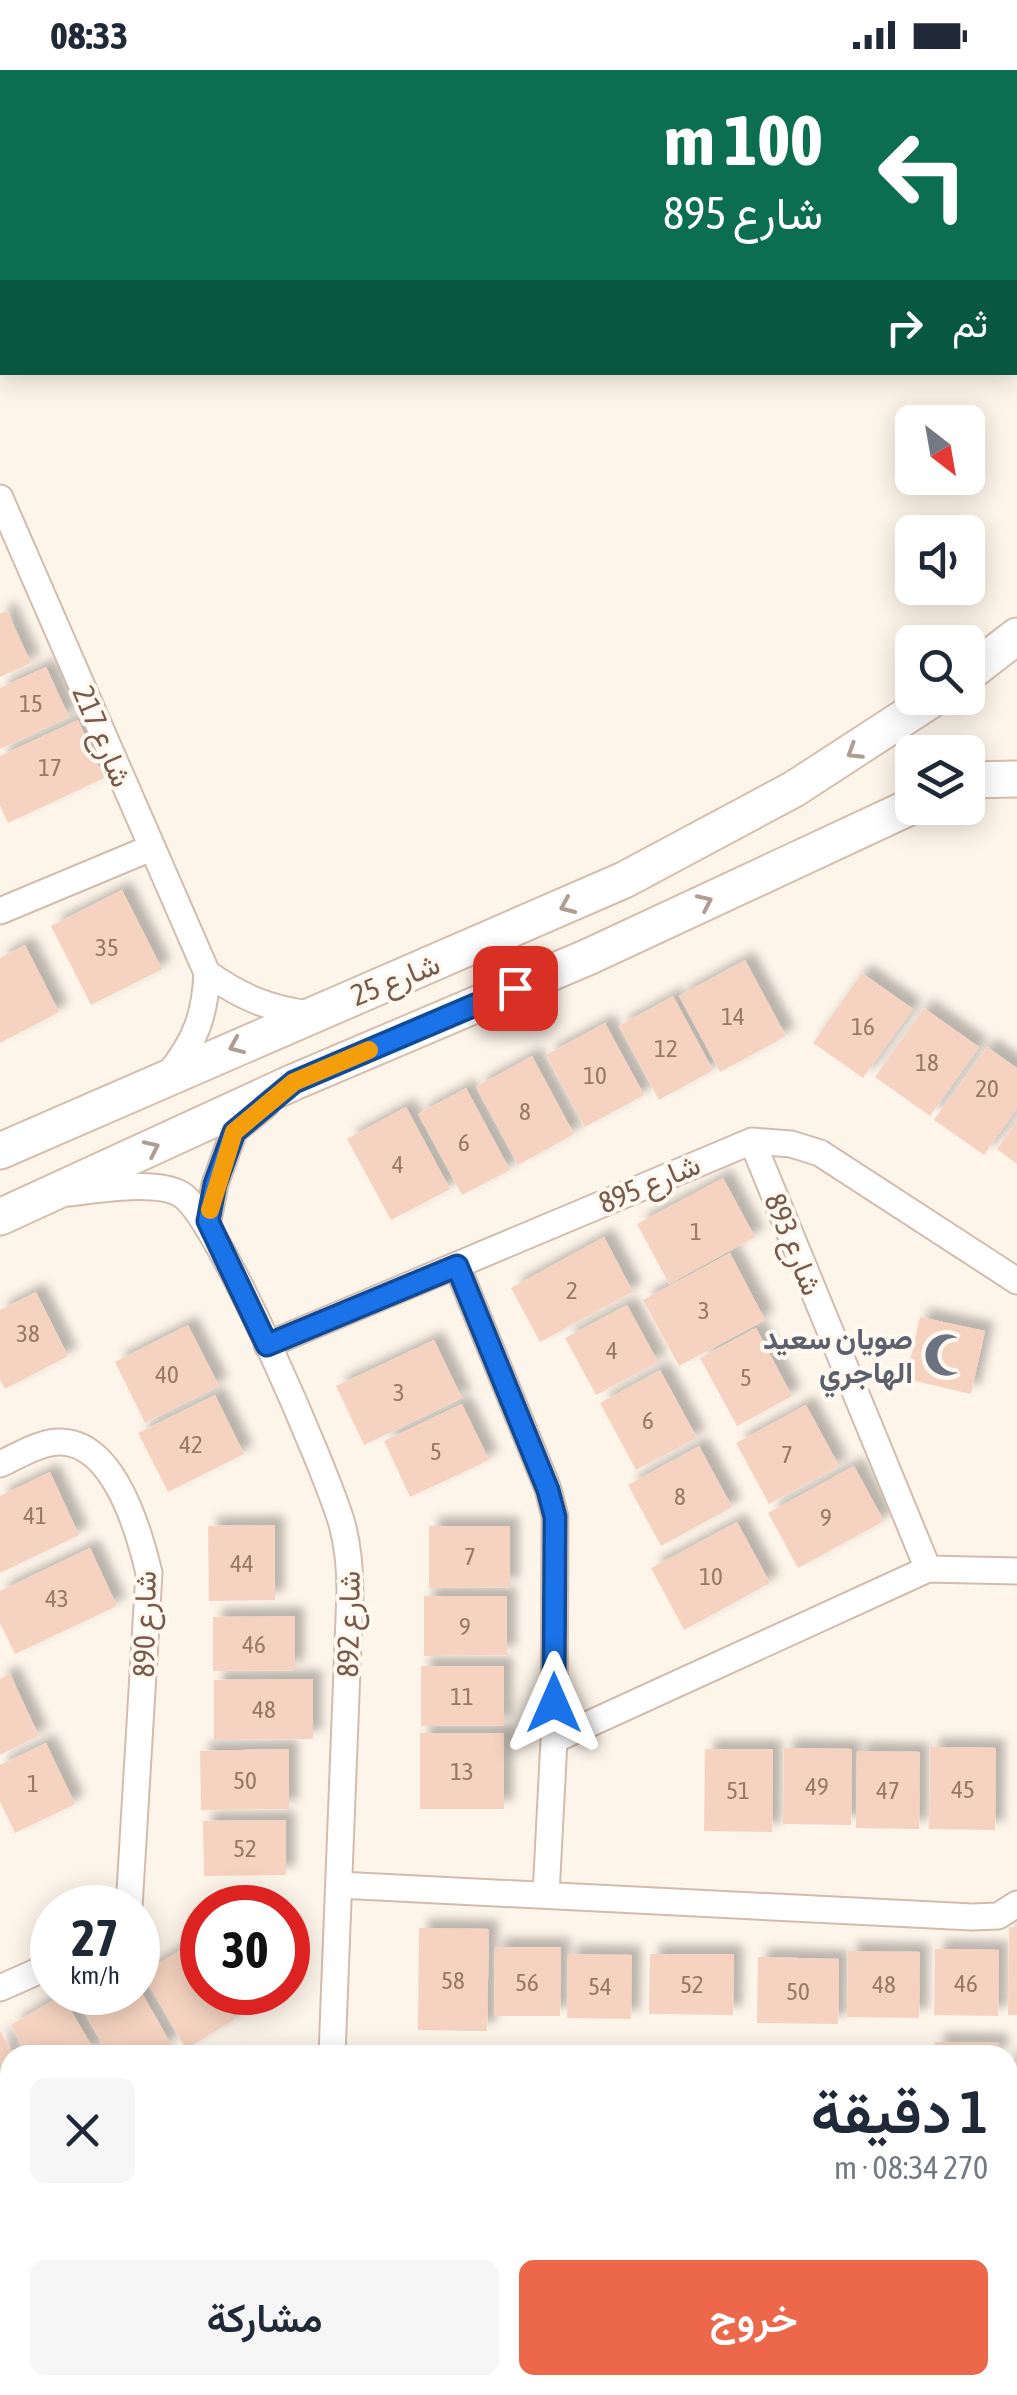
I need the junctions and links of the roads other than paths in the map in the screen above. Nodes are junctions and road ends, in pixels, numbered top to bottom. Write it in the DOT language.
graph roads {
  1 [pos="0,498"];
  2 [pos="1017,636"];
  3 [pos="985,661"];
  4 [pos="909,715"];
  5 [pos="1017,779"];
  6 [pos="985,780"];
  7 [pos="895,814"];
  8 [pos="151,848"];
  9 [pos="0,912"];
  10 [pos="207,974"];
  11 [pos="310,1014"];
  12 [pos="168,1075"];
  13 [pos="294,1082"];
  14 [pos="752,1141"];
  15 [pos="0,1151"];
  16 [pos="24,1207"];
  17 [pos="208,1221"];
  18 [pos="457,1266"];
  19 [pos="1017,1280"];
  20 [pos="267,1345"];
  21 [pos="0,1464"];
  22 [pos="928,1568"];
  23 [pos="1017,1570"];
  24 [pos="554,1740"];
  25 [pos="130,1885"];
  26 [pos="340,1885"];
  27 [pos="546,1895"];
  28 [pos="1017,1904"];
  29 [pos="30,1974"];
  30 [pos="1,1986"];
  31 [pos="332,2045"];
  1 -- 8 [label="street, شارع 217"];
  2 -- 3 [label="street"];
  4 -- 11 [label="street, شارع 25, one-way"];
  5 -- 6 [label="street"];
  13 -- 7 [label="street, شارع 25, one-way"];
  8 -- 9 [label="street"];
  8 -- 10 [label="street, شارع 217"];
  10 -- 11 [label="street"];
  10 -- 12 [label="street"];
  11 -- 12 [label="street, شارع 25, one-way"];
  12 -- 15 [label="street, شارع 25"];
  12 -- 16 [label="street"];
  16 -- 13 [label="street, شارع 25, one-way"];
  13 -- 17 [label="street"];
  14 -- 18 [label="street, شارع 895"];
  14 -- 19 [label="street, شارع 895"];
  14 -- 22 [label="street, شارع 893"];
  16 -- 17 [label="street, شارع 892"];
  17 -- 20 [label="street, شارع 892"];
  18 -- 20 [label="street, شارع 895"];
  18 -- 24 [label="street"];
  20 -- 26 [label="street, شارع 892"];
  21 -- 25 [label="street, شارع 890"];
  22 -- 23 [label="street"];
  22 -- 24 [label="street"];
  24 -- 27 [label="street"];
  26 -- 27 [label="street"];
  26 -- 31 [label="street, شارع 892"];
  27 -- 28 [label="street"];
  29 -- 30 [label="street"];
}
